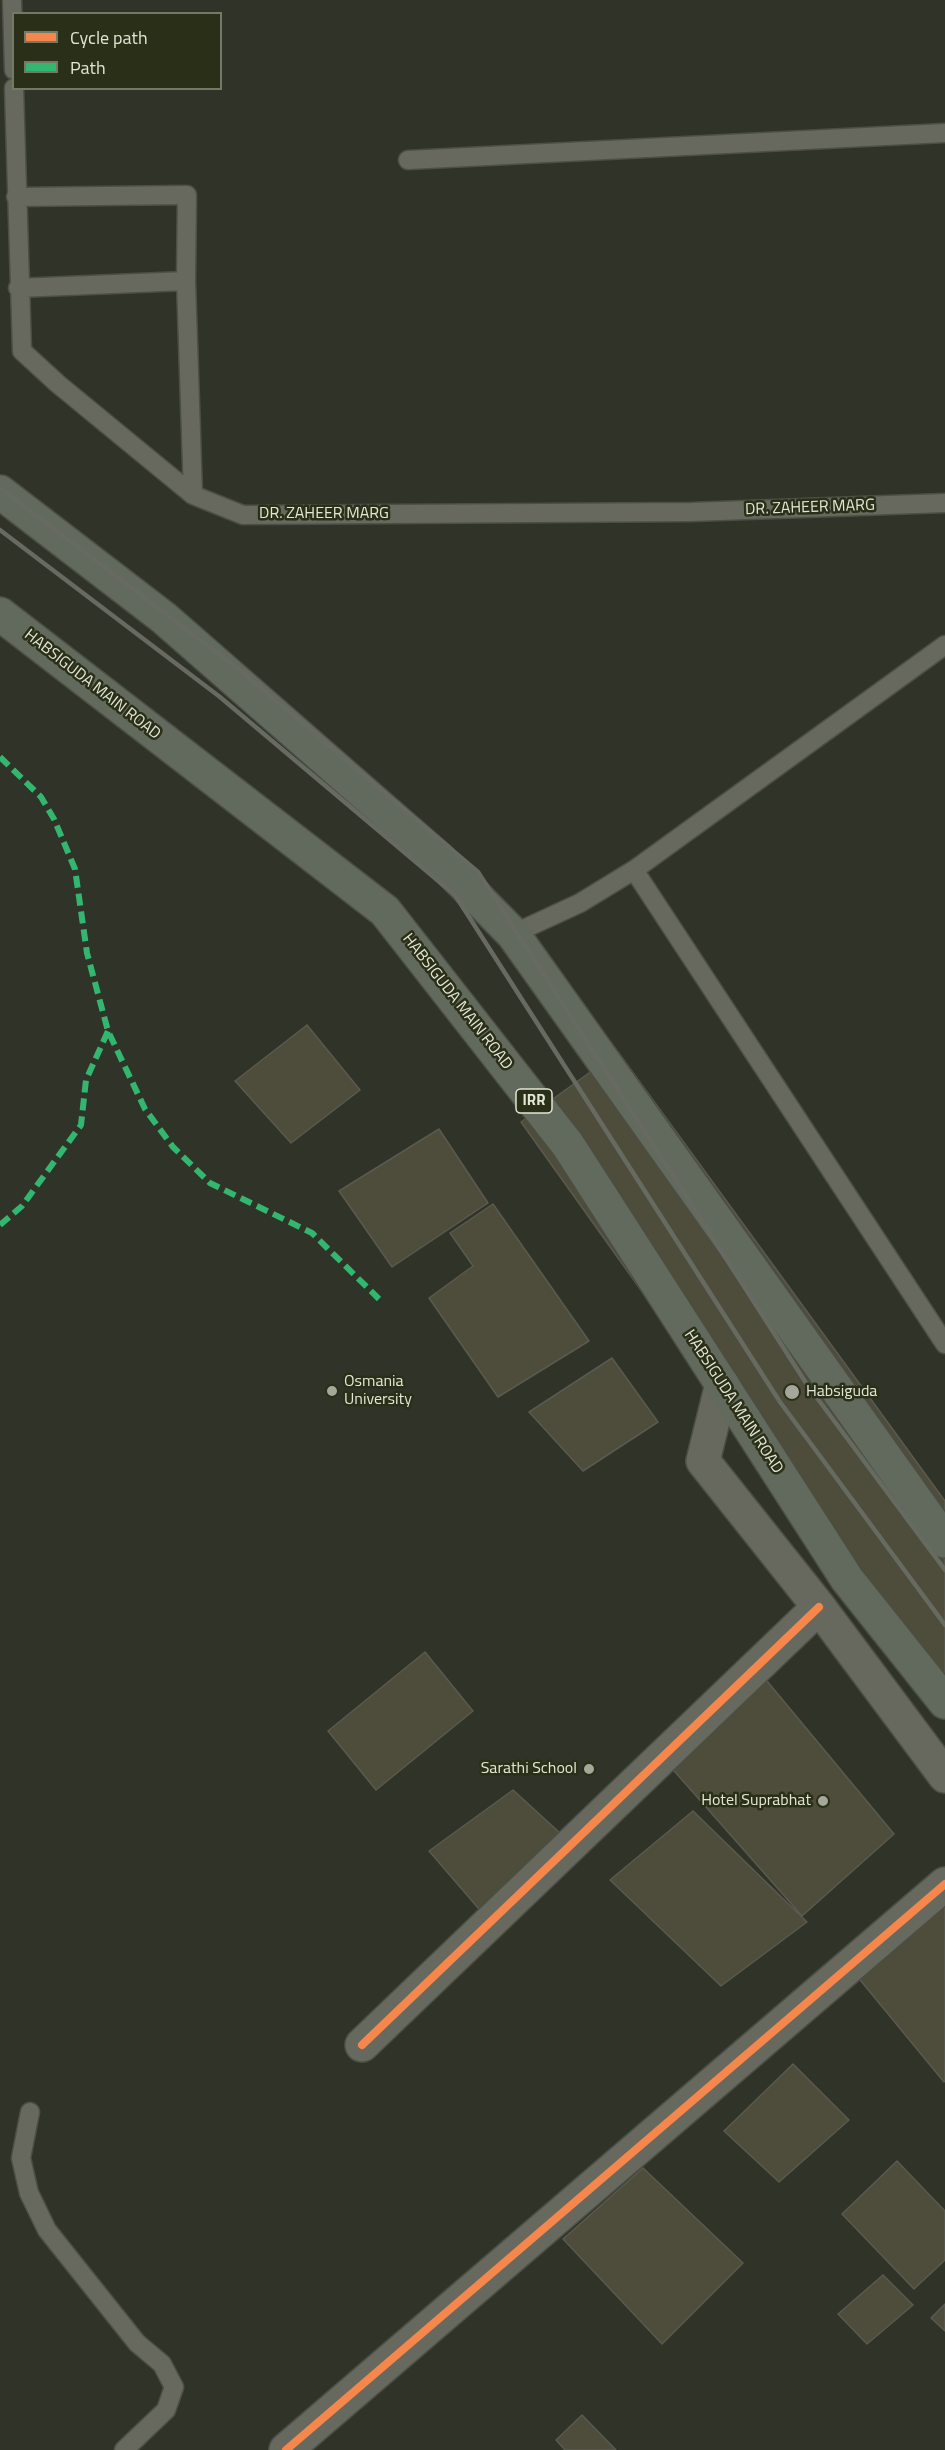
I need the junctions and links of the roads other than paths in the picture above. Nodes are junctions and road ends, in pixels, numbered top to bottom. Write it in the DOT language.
graph roads {
  1 [pos="14,90"];
  2 [pos="945,133"];
  3 [pos="408,160"];
  4 [pos="16,197"];
  5 [pos="186,281"];
  6 [pos="18,288"];
  7 [pos="0,492"];
  8 [pos="193,495"];
  9 [pos="945,503"];
  10 [pos="0,614"];
  11 [pos="945,645"];
  12 [pos="634,870"];
  13 [pos="513,934"];
  14 [pos="945,1344"];
  15 [pos="722,1384"];
  16 [pos="945,1541"];
  17 [pos="819,1607"];
  18 [pos="945,1702"];
  19 [pos="945,1776"];
  20 [pos="945,1884"];
  21 [pos="362,2045"];
  22 [pos="30,2112"];
  23 [pos="124,2450"];
  24 [pos="286,2450"];
  1 -- 4 [label="lane, DR. ZAHEER MARG"];
  2 -- 3 [label="lane"];
  4 -- 5 [label="lane"];
  4 -- 6 [label="lane, DR. ZAHEER MARG"];
  5 -- 6 [label="lane"];
  5 -- 8 [label="lane"];
  6 -- 8 [label="lane, DR. ZAHEER MARG"];
  7 -- 13 [label="main road"];
  8 -- 9 [label="lane, DR. ZAHEER MARG"];
  10 -- 15 [label="main road, HABSIGUDA MAIN ROAD / IRR"];
  11 -- 12 [label="lane"];
  12 -- 13 [label="lane"];
  12 -- 14 [label="lane"];
  13 -- 16 [label="main road"];
  15 -- 17 [label="street"];
  15 -- 18 [label="main road, HABSIGUDA MAIN ROAD / IRR"];
  17 -- 19 [label="street"];
  17 -- 21 [label="street"];
  20 -- 24 [label="street"];
  22 -- 23 [label="lane"];
}
